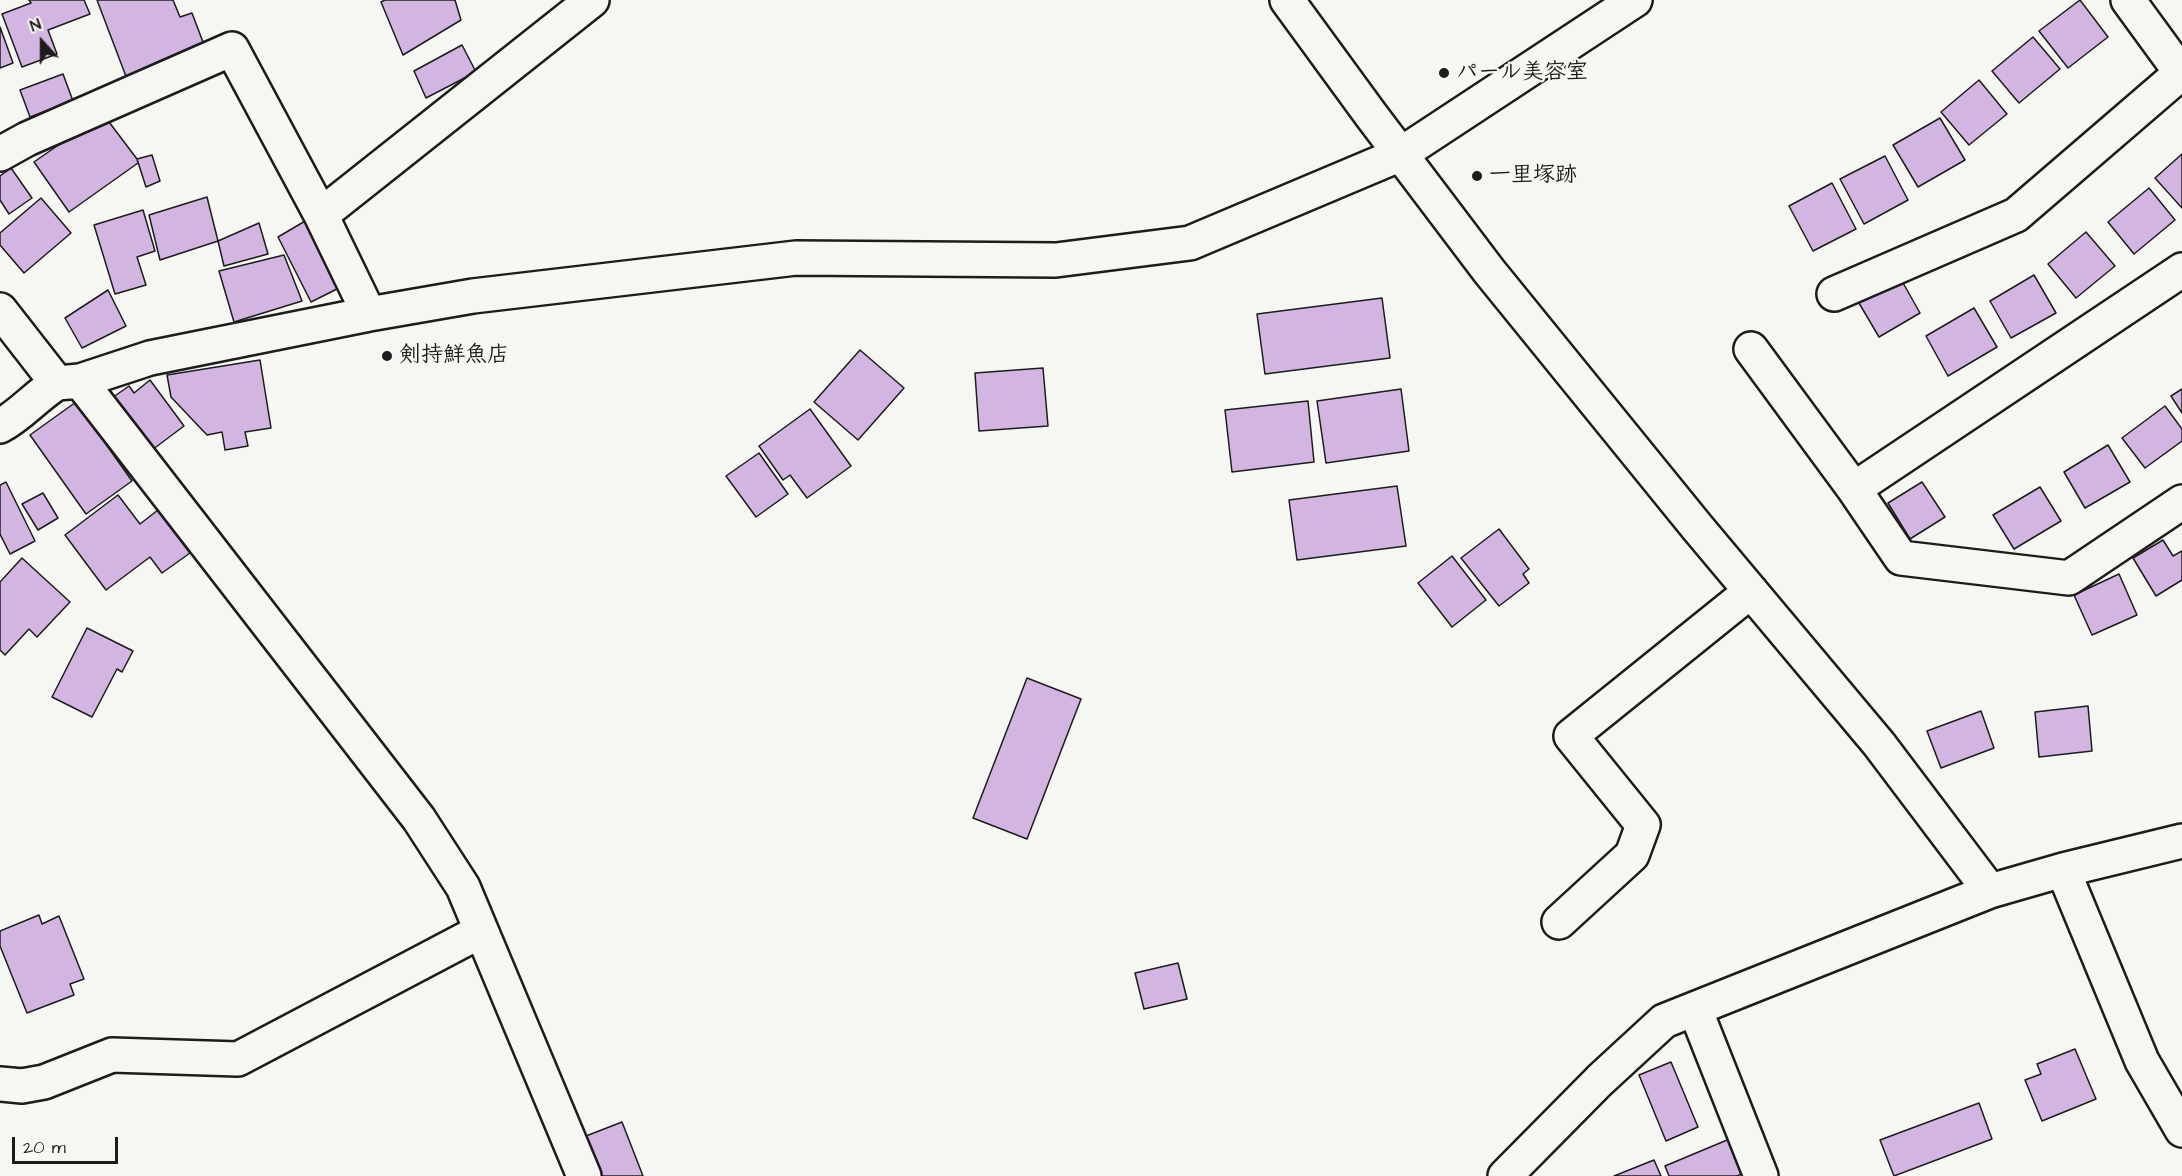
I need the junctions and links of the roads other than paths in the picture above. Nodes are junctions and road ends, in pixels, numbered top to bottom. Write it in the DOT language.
graph roads {
  1 [pos="592,0"];
  2 [pos="1287,0"];
  3 [pos="1635,0"];
  4 [pos="2134,3"];
  5 [pos="2182,74"];
  6 [pos="0,154"];
  7 [pos="1401,154"];
  8 [pos="321,215"];
  9 [pos="2182,270"];
  10 [pos="1834,294"];
  11 [pos="0,310"];
  12 [pos="369,314"];
  13 [pos="1751,349"];
  14 [pos="69,382"];
  15 [pos="0,426"];
  16 [pos="1854,489"];
  17 [pos="2182,502"];
  18 [pos="1751,591"];
  19 [pos="2182,841"];
  20 [pos="2063,870"];
  21 [pos="1989,891"];
  22 [pos="1559,922"];
  23 [pos="481,931"];
  24 [pos="1695,1009"];
  25 [pos="0,1084"];
  26 [pos="2182,1130"];
  27 [pos="584,1176"];
  28 [pos="1505,1176"];
  29 [pos="1761,1176"];
  1 -- 8 [label="street"];
  2 -- 7 [label="street"];
  3 -- 7 [label="street"];
  4 -- 5 [label="street"];
  5 -- 10 [label="street"];
  6 -- 8 [label="street"];
  7 -- 12 [label="street"];
  7 -- 18 [label="street"];
  8 -- 12 [label="street"];
  9 -- 16 [label="street"];
  11 -- 14 [label="street"];
  12 -- 14 [label="street"];
  13 -- 16 [label="street"];
  14 -- 15 [label="street"];
  14 -- 23 [label="street"];
  16 -- 17 [label="street"];
  18 -- 21 [label="street"];
  18 -- 22 [label="street"];
  19 -- 20 [label="street"];
  20 -- 21 [label="street"];
  20 -- 26 [label="street"];
  21 -- 24 [label="street"];
  23 -- 25 [label="street"];
  23 -- 27 [label="street"];
  24 -- 28 [label="street"];
  24 -- 29 [label="street"];
}
